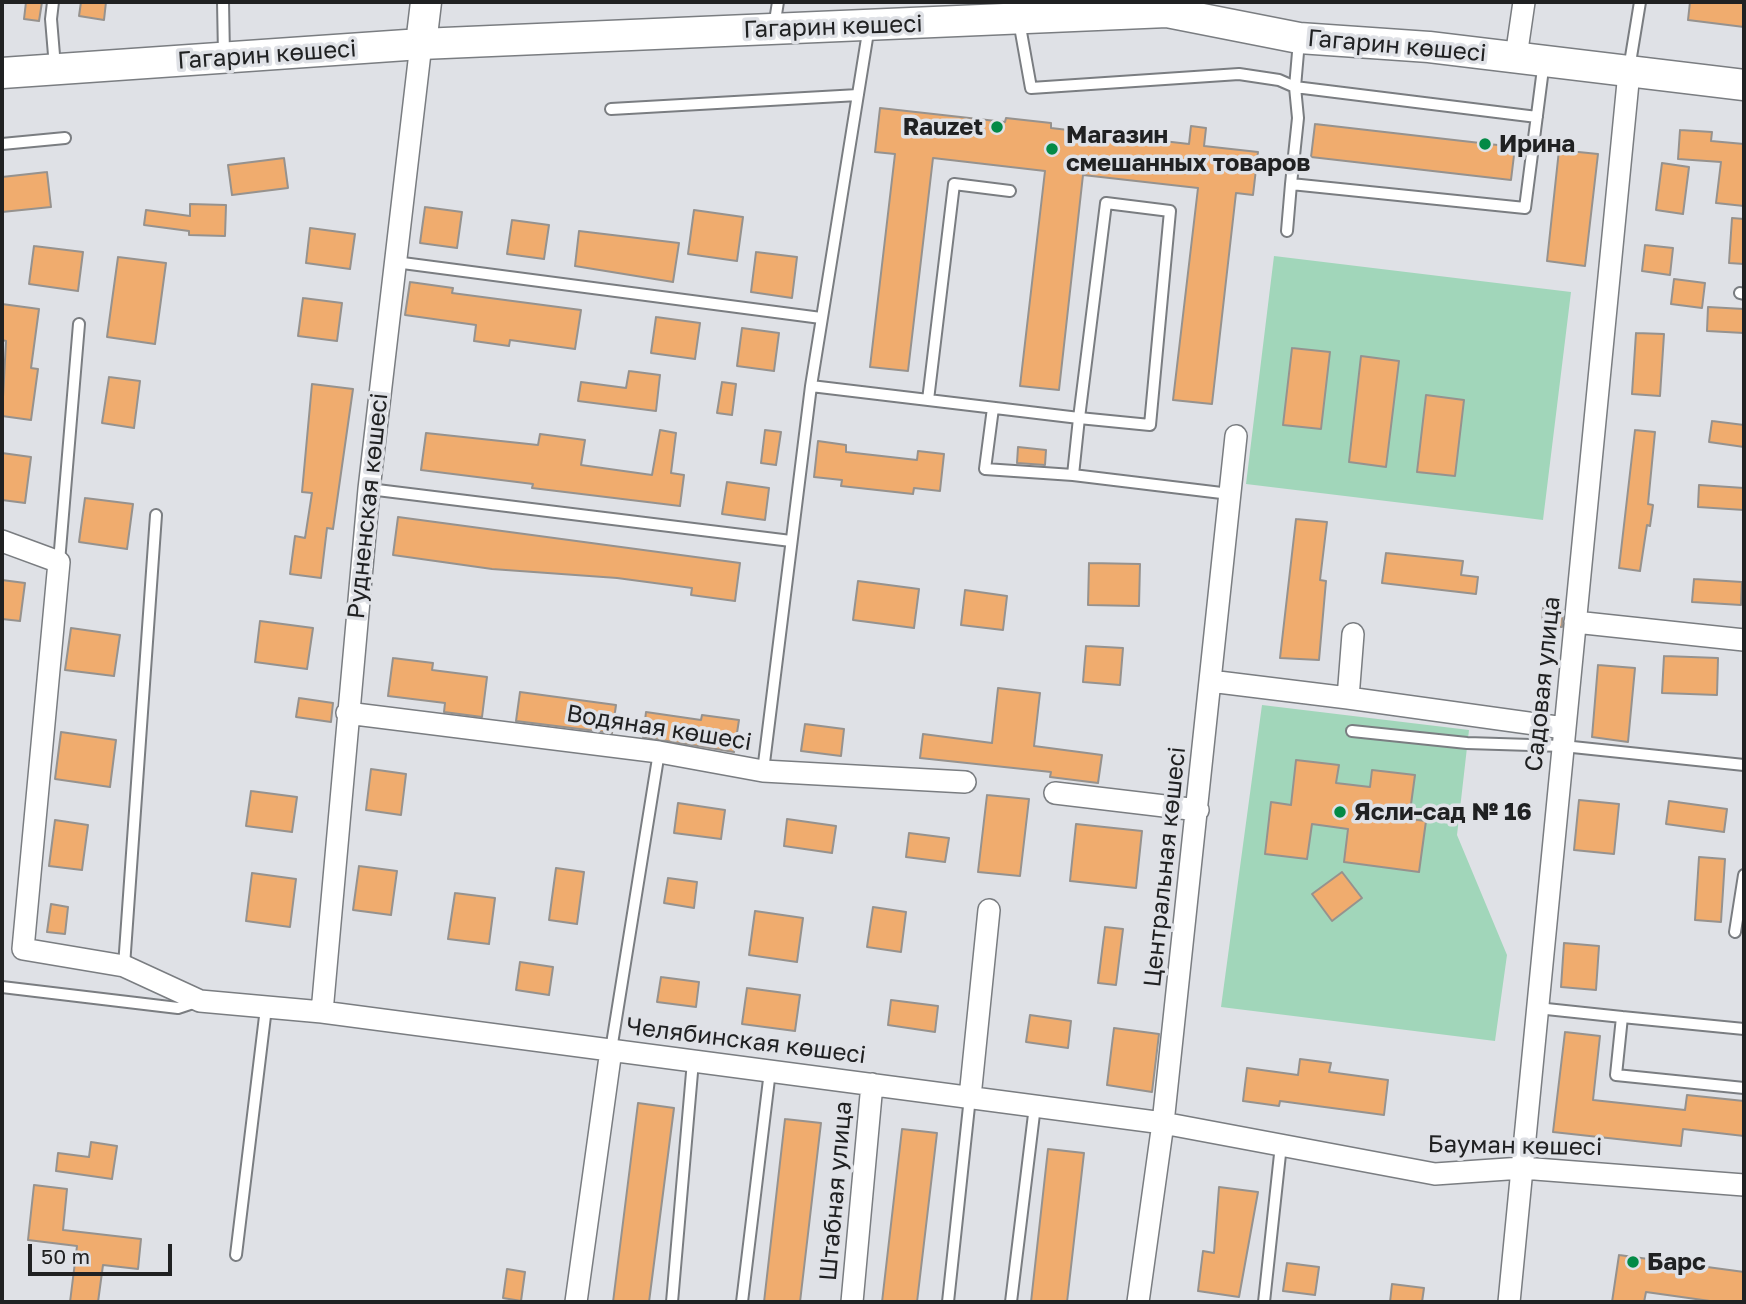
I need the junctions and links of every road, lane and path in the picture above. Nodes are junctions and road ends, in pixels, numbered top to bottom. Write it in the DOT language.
graph roads {
  1 [pos="53,2"];
  2 [pos="223,2"];
  3 [pos="426,2"];
  4 [pos="1524,2"];
  5 [pos="1640,2"];
  6 [pos="1007,13"];
  7 [pos="775,15"];
  8 [pos="869,25"];
  9 [pos="1299,38"];
  10 [pos="421,44"];
  11 [pos="224,58"];
  12 [pos="1530,59"];
  13 [pos="55,70"];
  14 [pos="1629,72"];
  15 [pos="2,73"];
  16 [pos="1744,85"];
  17 [pos="1295,87"];
  18 [pos="858,95"];
  19 [pos="611,109"];
  20 [pos="1537,117"];
  21 [pos="65,138"];
  22 [pos="2,144"];
  23 [pos="1291,184"];
  24 [pos="1010,191"];
  25 [pos="1287,231"];
  26 [pos="395,262"];
  27 [pos="821,318"];
  28 [pos="79,324"];
  29 [pos="811,386"];
  30 [pos="929,400"];
  31 [pos="993,408"];
  32 [pos="1079,418"];
  33 [pos="1236,436"];
  34 [pos="1073,475"];
  35 [pos="369,489"];
  36 [pos="1230,494"];
  37 [pos="156,515"];
  38 [pos="2,541"];
  39 [pos="791,541"];
  40 [pos="59,562"];
  41 [pos="1575,622"];
  42 [pos="1353,634"];
  43 [pos="1744,640"];
  44 [pos="1210,681"];
  45 [pos="1348,698"];
  46 [pos="347,713"];
  47 [pos="1352,731"];
  48 [pos="1563,737"];
  49 [pos="659,752"];
  50 [pos="1744,765"];
  51 [pos="763,771"];
  52 [pos="965,782"];
  53 [pos="1055,793"];
  54 [pos="1198,810"];
  55 [pos="1744,875"];
  56 [pos="989,910"];
  57 [pos="1735,932"];
  58 [pos="124,966"];
  59 [pos="2,987"];
  60 [pos="200,1001"];
  61 [pos="266,1008"];
  62 [pos="1537,1008"];
  63 [pos="322,1012"];
  64 [pos="1622,1017"];
  65 [pos="1744,1030"];
  66 [pos="611,1050"];
  67 [pos="693,1060"];
  68 [pos="770,1071"];
  69 [pos="872,1084"];
  70 [pos="1744,1088"];
  71 [pos="970,1097"];
  72 [pos="1035,1106"];
  73 [pos="1163,1123"];
  74 [pos="1281,1145"];
  75 [pos="1522,1168"];
  76 [pos="1744,1185"];
  77 [pos="236,1255"];
  78 [pos="576,1302"];
  79 [pos="672,1302"];
  80 [pos="742,1302"];
  81 [pos="852,1302"];
  82 [pos="948,1302"];
  83 [pos="1011,1302"];
  84 [pos="1138,1302"];
  85 [pos="1264,1302"];
  86 [pos="1509,1302"];
  1 -- 13 [label="lane"];
  2 -- 11 [label="lane"];
  3 -- 10 [label="street, Рудненская көшесі"];
  4 -- 12 [label="street"];
  5 -- 14 [label="lane"];
  6 -- 8 [label="street, Гагарин көшесі"];
  6 -- 9 [label="street, Гагарин көшесі"];
  6 -- 17 [label="lane"];
  7 -- 8 [label="street, Гагарин көшесі"];
  7 -- 10 [label="street, Гагарин көшесі"];
  8 -- 18 [label="lane"];
  9 -- 12 [label="street, Гагарин көшесі"];
  9 -- 17 [label="lane"];
  10 -- 11 [label="street, Гагарин көшесі"];
  10 -- 26 [label="street, Рудненская көшесі"];
  11 -- 13 [label="street, Гагарин көшесі"];
  12 -- 14 [label="street, Гагарин көшесі"];
  12 -- 20 [label="lane"];
  13 -- 15 [label="street, Гагарин көшесі"];
  14 -- 16 [label="street, Гагарин көшесі"];
  14 -- 41 [label="street, Садовая улица"];
  17 -- 20 [label="lane"];
  17 -- 23 [label="lane"];
  18 -- 19 [label="lane"];
  18 -- 27 [label="lane"];
  20 -- 23 [label="lane"];
  21 -- 22 [label="lane"];
  23 -- 25 [label="lane"];
  24 -- 30 [label="lane"];
  26 -- 27 [label="lane"];
  26 -- 35 [label="street, Рудненская көшесі"];
  27 -- 29 [label="lane"];
  28 -- 40 [label="lane"];
  29 -- 30 [label="lane"];
  29 -- 39 [label="lane"];
  30 -- 31 [label="lane"];
  31 -- 32 [label="lane"];
  31 -- 34 [label="lane"];
  32 -- 32 [label="lane"];
  32 -- 34 [label="lane"];
  33 -- 36 [label="street, Центральная көшесі"];
  34 -- 36 [label="lane"];
  35 -- 39 [label="lane"];
  35 -- 46 [label="street, Рудненская көшесі"];
  36 -- 44 [label="street, Центральная көшесі"];
  37 -- 58 [label="lane"];
  38 -- 40 [label="street"];
  39 -- 51 [label="lane"];
  40 -- 58 [label="street, Челябинская көшесі"];
  41 -- 43 [label="street"];
  41 -- 48 [label="street, Садовая улица"];
  42 -- 45 [label="street"];
  44 -- 45 [label="street"];
  44 -- 54 [label="street, Центральная көшесі"];
  45 -- 48 [label="street"];
  46 -- 49 [label="street, Водяная көшесі"];
  46 -- 63 [label="street, Рудненская көшесі"];
  47 -- 48 [label="lane"];
  48 -- 50 [label="lane"];
  48 -- 62 [label="street, Садовая улица"];
  49 -- 51 [label="street, Водяная көшесі"];
  49 -- 66 [label="lane"];
  51 -- 52 [label="street, Водяная көшесі"];
  53 -- 54 [label="street"];
  54 -- 73 [label="street, Центральная көшесі"];
  55 -- 57 [label="lane"];
  56 -- 71 [label="street"];
  58 -- 60 [label="street, Челябинская көшесі"];
  59 -- 60 [label="lane"];
  60 -- 61 [label="street, Челябинская көшесі"];
  61 -- 63 [label="street, Челябинская көшесі"];
  61 -- 77 [label="lane"];
  62 -- 64 [label="lane"];
  62 -- 75 [label="street, Садовая улица"];
  63 -- 66 [label="street, Челябинская көшесі"];
  64 -- 65 [label="lane"];
  64 -- 70 [label="lane"];
  66 -- 67 [label="street, Челябинская көшесі"];
  66 -- 78 [label="street"];
  67 -- 68 [label="street, Челябинская көшесі"];
  67 -- 79 [label="lane"];
  68 -- 69 [label="street, Челябинская көшесі"];
  68 -- 80 [label="lane"];
  69 -- 71 [label="street, Челябинская көшесі"];
  69 -- 81 [label="street, Штабная улица"];
  71 -- 72 [label="street, Челябинская көшесі"];
  71 -- 82 [label="lane"];
  72 -- 73 [label="street, Челябинская көшесі"];
  72 -- 83 [label="lane"];
  73 -- 74 [label="street, Бауман көшесі"];
  73 -- 84 [label="street, Центральная көшесі"];
  74 -- 75 [label="street, Бауман көшесі"];
  74 -- 85 [label="lane"];
  75 -- 76 [label="street, Бауман көшесі"];
  75 -- 86 [label="street, Садовая улица"];
}
